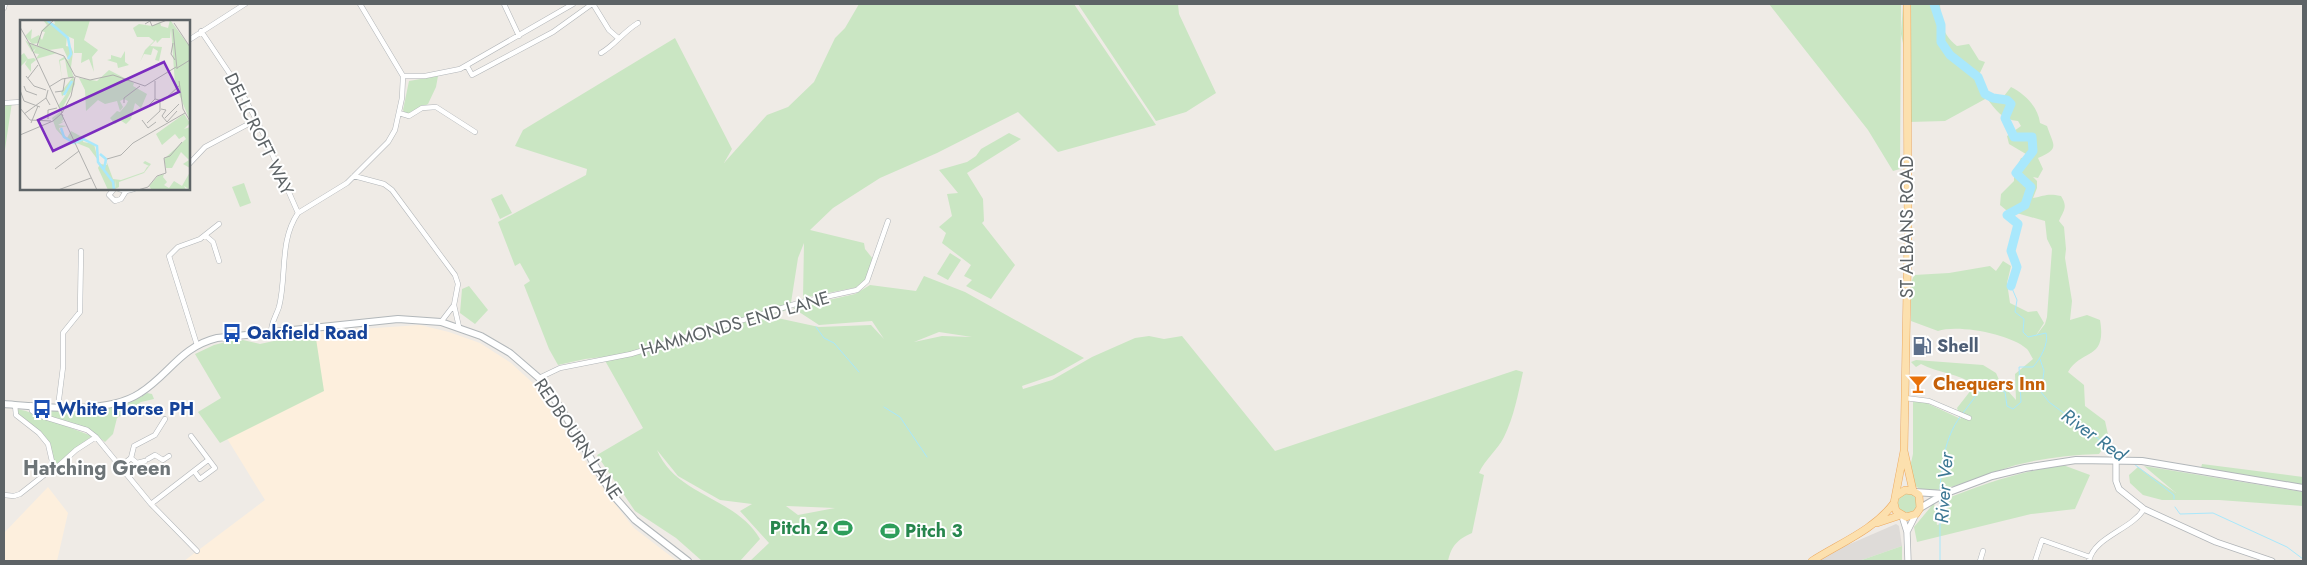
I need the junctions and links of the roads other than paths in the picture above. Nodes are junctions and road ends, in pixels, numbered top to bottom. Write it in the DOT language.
graph roads {
  1 [pos="5,4"];
  2 [pos="245,4"];
  3 [pos="362,4"];
  4 [pos="504,4"];
  5 [pos="573,4"];
  6 [pos="592,4"];
  7 [pos="1907,4"];
  8 [pos="4,8"];
  9 [pos="638,23"];
  10 [pos="201,31"];
  11 [pos="519,36"];
  12 [pos="617,37"];
  13 [pos="190,39"];
  14 [pos="602,53"];
  15 [pos="467,66"];
  16 [pos="403,76"];
  17 [pos="20,102"];
  18 [pos="4,103"];
  19 [pos="399,113"];
  20 [pos="256,120"];
  21 [pos="475,132"];
  22 [pos="190,163"];
  23 [pos="354,176"];
  24 [pos="113,190"];
  25 [pos="123,190"];
  26 [pos="130,190"];
  27 [pos="126,191"];
  28 [pos="298,213"];
  29 [pos="888,221"];
  30 [pos="219,224"];
  31 [pos="206,236"];
  32 [pos="81,250"];
  33 [pos="219,261"];
  34 [pos="454,305"];
  35 [pos="441,322"];
  36 [pos="459,327"];
  37 [pos="271,332"];
  38 [pos="197,345"];
  39 [pos="539,378"];
  40 [pos="1905,398"];
  41 [pos="4,404"];
  42 [pos="15,404"];
  43 [pos="30,405"];
  44 [pos="58,407"];
  45 [pos="1968,418"];
  46 [pos="166,420"];
  47 [pos="191,436"];
  48 [pos="96,437"];
  49 [pos="1904,451"];
  50 [pos="169,456"];
  51 [pos="131,458"];
  52 [pos="2116,459"];
  53 [pos="208,460"];
  54 [pos="122,466"];
  55 [pos="54,470"];
  56 [pos="194,471"];
  57 [pos="2303,488"];
  58 [pos="1914,491"];
  59 [pos="4,494"];
  60 [pos="1936,496"];
  61 [pos="1895,499"];
  62 [pos="151,504"];
  63 [pos="2144,509"];
  64 [pos="1918,511"];
  65 [pos="1901,516"];
  66 [pos="1874,524"];
  67 [pos="1907,532"];
  68 [pos="197,551"];
  69 [pos="1983,551"];
  70 [pos="2089,559"];
  71 [pos="688,561"];
  72 [pos="1812,561"];
  73 [pos="1908,561"];
  74 [pos="1980,561"];
  75 [pos="2035,561"];
  76 [pos="2272,561"];
  1 -- 8 [label="street"];
  2 -- 10 [label="street"];
  3 -- 16 [label="street"];
  4 -- 11 [label="street"];
  5 -- 11 [label="street"];
  6 -- 12 [label="street"];
  6 -- 15 [label="street"];
  7 -- 40 [label="main road, ST ALBANS ROAD"];
  9 -- 12 [label="street"];
  10 -- 13 [label="street"];
  10 -- 20 [label="street, DELLCROFT WAY"];
  11 -- 15 [label="street"];
  12 -- 14 [label="street"];
  15 -- 16 [label="street"];
  16 -- 19 [label="street"];
  17 -- 18 [label="street"];
  19 -- 21 [label="street"];
  19 -- 23 [label="street"];
  20 -- 22 [label="street"];
  20 -- 28 [label="street, DELLCROFT WAY"];
  23 -- 28 [label="street"];
  23 -- 34 [label="street"];
  24 -- 27 [label="street"];
  25 -- 27 [label="street"];
  26 -- 27 [label="street"];
  28 -- 37 [label="street"];
  29 -- 39 [label="street, HAMMONDS END LANE"];
  30 -- 31 [label="street"];
  31 -- 33 [label="street"];
  31 -- 38 [label="street"];
  32 -- 44 [label="street"];
  34 -- 35 [label="street"];
  34 -- 36 [label="street"];
  35 -- 36 [label="main road, REDBOURN LANE"];
  35 -- 37 [label="main road, REDBOURN LANE"];
  36 -- 39 [label="main road, REDBOURN LANE"];
  37 -- 38 [label="main road, REDBOURN LANE"];
  38 -- 44 [label="main road, REDBOURN LANE"];
  39 -- 71 [label="main road, REDBOURN LANE"];
  40 -- 45 [label="street"];
  40 -- 49 [label="main road, ST ALBANS ROAD"];
  41 -- 42 [label="main road, REDBOURN LANE"];
  42 -- 43 [label="main road, REDBOURN LANE"];
  42 -- 55 [label="street"];
  43 -- 44 [label="main road, REDBOURN LANE"];
  43 -- 48 [label="street"];
  46 -- 51 [label="street"];
  47 -- 53 [label="street"];
  48 -- 54 [label="street"];
  48 -- 55 [label="street"];
  49 -- 58 [label="main road, ST ALBANS ROAD"];
  49 -- 61 [label="main road, ST ALBANS ROAD"];
  50 -- 51 [label="street"];
  51 -- 54 [label="street"];
  52 -- 57 [label="main road"];
  52 -- 60 [label="main road"];
  52 -- 63 [label="street"];
  53 -- 56 [label="street"];
  53 -- 56 [label="street"];
  54 -- 62 [label="street"];
  55 -- 59 [label="street"];
  56 -- 62 [label="street"];
  58 -- 60 [label="main road"];
  58 -- 61 [label="main road"];
  58 -- 64 [label="main road"];
  60 -- 64 [label="main road"];
  61 -- 65 [label="main road"];
  61 -- 66 [label="main road"];
  62 -- 68 [label="street"];
  63 -- 70 [label="street"];
  63 -- 76 [label="street"];
  64 -- 65 [label="main road"];
  64 -- 67 [label="street"];
  65 -- 66 [label="main road"];
  65 -- 67 [label="street"];
  66 -- 72 [label="main road"];
  67 -- 73 [label="street"];
  69 -- 74 [label="street"];
  70 -- 75 [label="street"];
}
